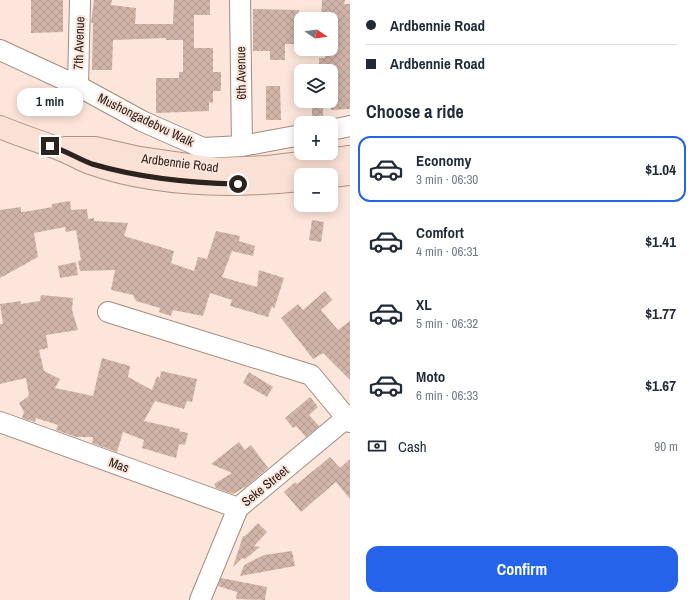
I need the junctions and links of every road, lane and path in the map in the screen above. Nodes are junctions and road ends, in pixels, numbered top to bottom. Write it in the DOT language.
graph roads {
  1 [pos="80,0"];
  2 [pos="240,0"];
  3 [pos="0,50"];
  4 [pos="78,86"];
  5 [pos="350,126"];
  6 [pos="0,127"];
  7 [pos="338,129"];
  8 [pos="294,136"];
  9 [pos="242,146"];
  10 [pos="58,148"];
  11 [pos="350,156"];
  12 [pos="350,174"];
  13 [pos="338,175"];
  14 [pos="294,180"];
  15 [pos="108,312"];
  16 [pos="349,419"];
  17 [pos="0,422"];
  18 [pos="238,508"];
  19 [pos="200,600"];
  1 -- 4 [label="street, 7th Avenue"];
  2 -- 9 [label="street, 6th Avenue"];
  3 -- 4 [label="street, Mushongadebvu Walk"];
  4 -- 9 [label="street, Mushongadebvu Walk"];
  5 -- 7 [label="street"];
  6 -- 10 [label="main road, Ardbennie Road"];
  8 -- 9 [label="street, Mushongadebvu Walk"];
  10 -- 11 [label="main road, Ardbennie Road"];
  10 -- 14 [label="main road, Ardbennie Road"];
  12 -- 13 [label="main road"];
  15 -- 16 [label="street"];
  16 -- 18 [label="street, Seke Street"];
  17 -- 18 [label="street, Mas"];
  18 -- 19 [label="street, Seke Street"];
}
